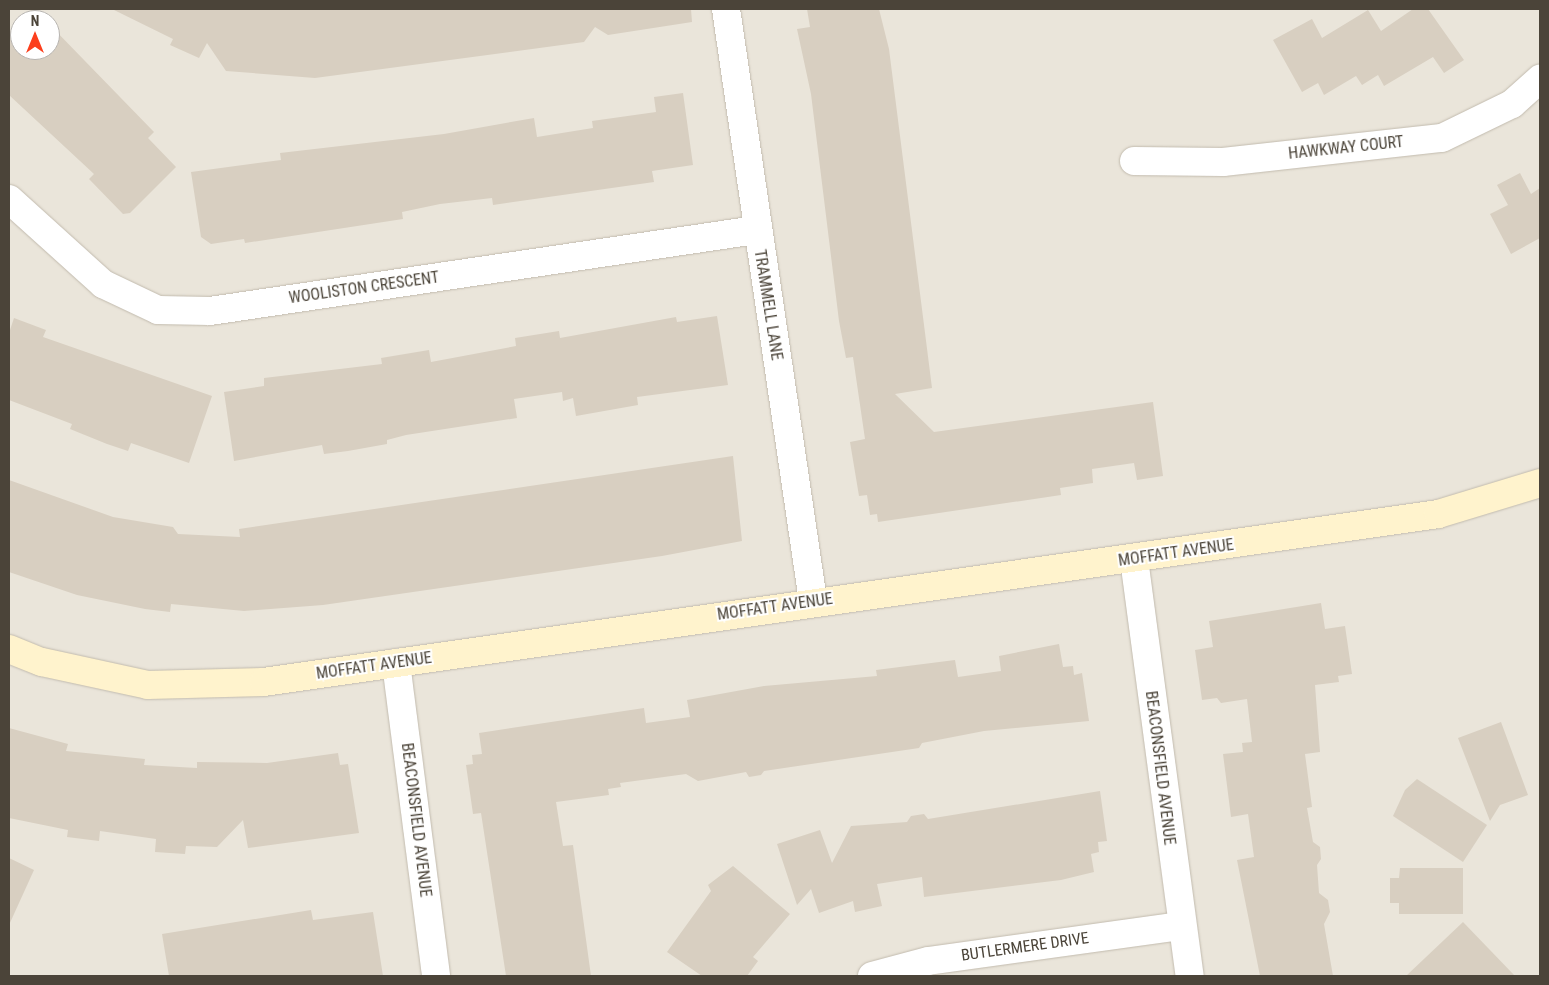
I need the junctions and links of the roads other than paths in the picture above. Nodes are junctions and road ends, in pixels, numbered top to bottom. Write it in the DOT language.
graph roads {
  1 [pos="726,9"];
  2 [pos="1540,79"];
  3 [pos="1134,161"];
  4 [pos="9,199"];
  5 [pos="756,230"];
  6 [pos="1540,483"];
  7 [pos="1134,559"];
  8 [pos="813,601"];
  9 [pos="9,649"];
  10 [pos="396,663"];
  11 [pos="1180,926"];
  12 [pos="436,976"];
  13 [pos="872,976"];
  14 [pos="1190,976"];
  1 -- 5 [label="street, TRAMMELL LANE"];
  2 -- 3 [label="street, HAWKWAY COURT"];
  4 -- 5 [label="street, WOOLISTON CRESCENT"];
  5 -- 8 [label="street, TRAMMELL LANE"];
  6 -- 7 [label="street, MOFFATT AVENUE"];
  7 -- 8 [label="street, MOFFATT AVENUE"];
  7 -- 11 [label="street, BEACONSFIELD AVENUE"];
  8 -- 10 [label="street, MOFFATT AVENUE"];
  9 -- 10 [label="street, MOFFATT AVENUE"];
  10 -- 12 [label="street, BEACONSFIELD AVENUE"];
  11 -- 13 [label="street, BUTLERMERE DRIVE"];
  11 -- 14 [label="street, BEACONSFIELD AVENUE"];
}
